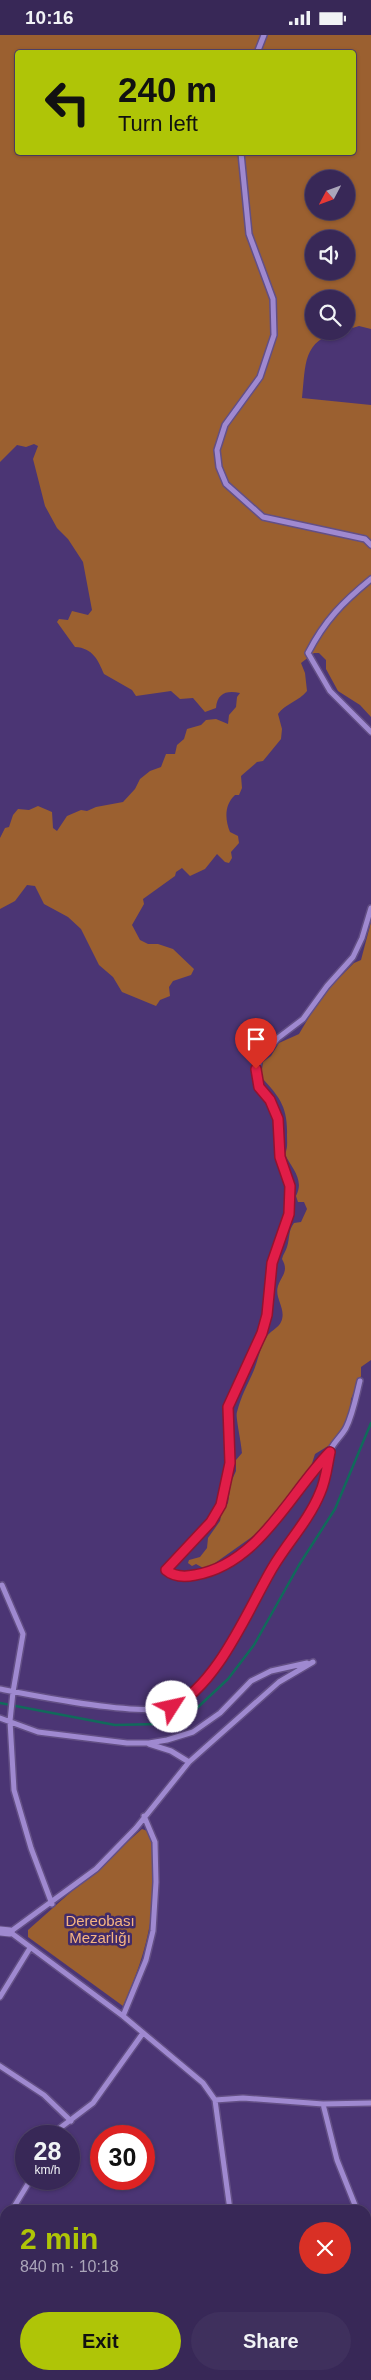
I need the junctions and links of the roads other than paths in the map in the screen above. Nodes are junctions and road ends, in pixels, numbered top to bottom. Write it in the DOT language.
graph roads {
  1 [pos="264,35"];
  2 [pos="258,50"];
  3 [pos="241,155"];
  4 [pos="371,545"];
  5 [pos="371,579"];
  6 [pos="371,732"];
  7 [pos="371,908"];
  8 [pos="360,1381"];
  9 [pos="330,1452"];
  10 [pos="2,1585"];
  11 [pos="0,1689"];
  12 [pos="13,1692"];
  13 [pos="0,1718"];
  14 [pos="10,1721"];
  15 [pos="149,1743"];
  16 [pos="189,1761"];
  17 [pos="144,1816"];
  18 [pos="52,1904"];
  19 [pos="0,1931"];
  20 [pos="10,1932"];
  21 [pos="30,1947"];
  22 [pos="0,1997"];
  23 [pos="123,2016"];
  24 [pos="143,2033"];
  25 [pos="0,2066"];
  26 [pos="215,2100"];
  27 [pos="323,2103"];
  28 [pos="371,2103"];
  29 [pos="71,2121"];
  30 [pos="65,2125"];
  31 [pos="24,2190"];
  32 [pos="15,2205"];
  33 [pos="229,2205"];
  34 [pos="356,2205"];
  1 -- 2 [label="street"];
  3 -- 4 [label="street"];
  5 -- 6 [label="street"];
  7 -- 9 [label="street"];
  8 -- 9 [label="street"];
  9 -- 12 [label="street"];
  10 -- 12 [label="street"];
  11 -- 12 [label="street"];
  12 -- 14 [label="street"];
  13 -- 14 [label="street"];
  14 -- 15 [label="street"];
  14 -- 18 [label="street"];
  15 -- 16 [label="street"];
  15 -- 16 [label="street"];
  16 -- 17 [label="street"];
  17 -- 18 [label="street"];
  17 -- 23 [label="street"];
  18 -- 20 [label="street"];
  19 -- 20 [label="street"];
  20 -- 21 [label="street"];
  21 -- 22 [label="street"];
  21 -- 23 [label="street"];
  23 -- 24 [label="street"];
  24 -- 26 [label="street"];
  24 -- 29 [label="street"];
  25 -- 29 [label="street"];
  26 -- 27 [label="street"];
  26 -- 33 [label="street"];
  27 -- 28 [label="street"];
  27 -- 34 [label="street"];
  29 -- 30 [label="street"];
  31 -- 32 [label="street"];
}
